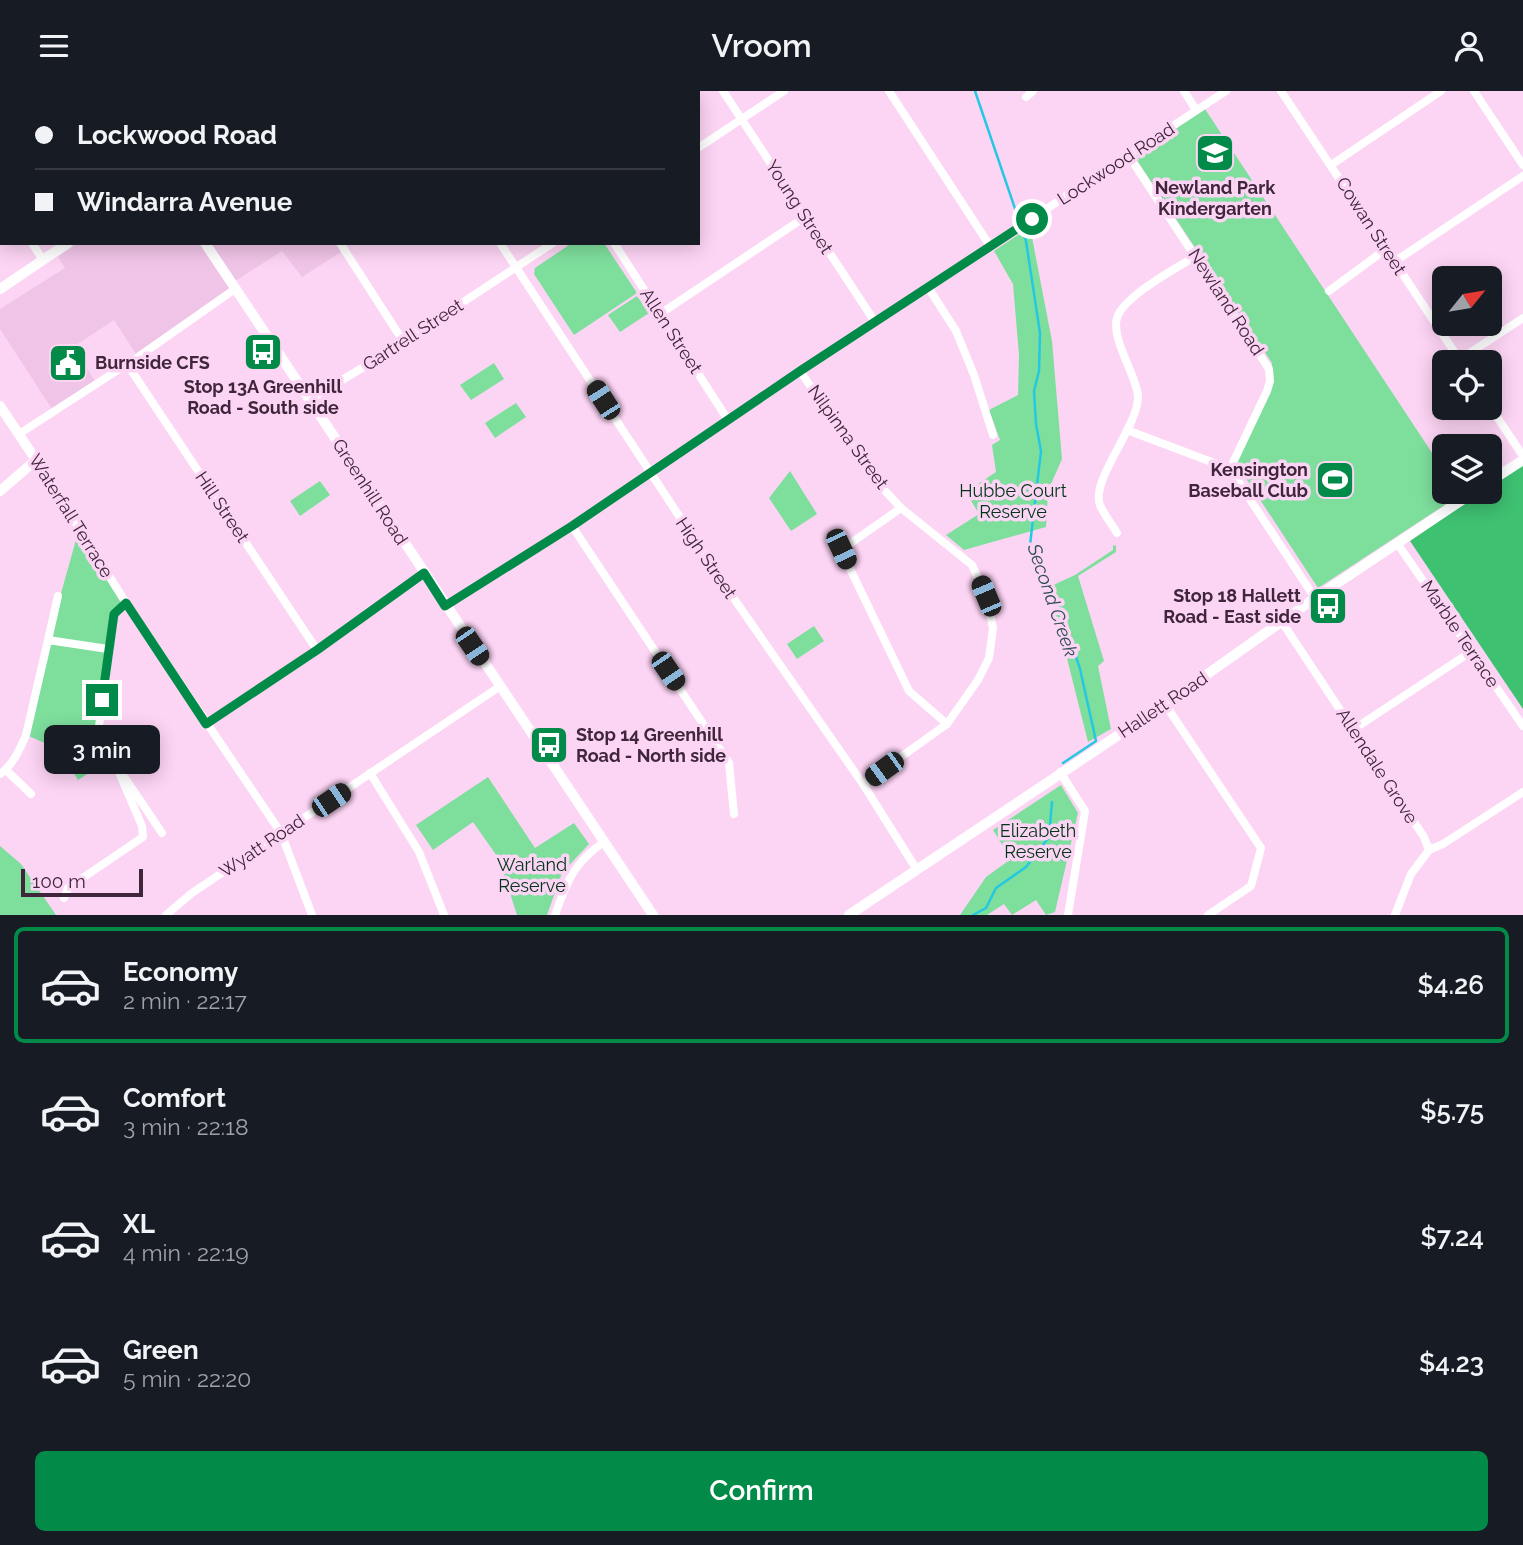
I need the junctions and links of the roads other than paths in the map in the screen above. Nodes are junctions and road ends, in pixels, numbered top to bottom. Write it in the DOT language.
graph roads {
  1 [pos="723,91"];
  2 [pos="785,91"];
  3 [pos="889,91"];
  4 [pos="1184,91"];
  5 [pos="1226,91"];
  6 [pos="1281,91"];
  7 [pos="1441,91"];
  8 [pos="1474,91"];
  9 [pos="1196,110"];
  10 [pos="742,119"];
  11 [pos="700,147"];
  12 [pos="1129,156"];
  13 [pos="1331,165"];
  14 [pos="1523,165"];
  15 [pos="1523,176"];
  16 [pos="805,217"];
  17 [pos="33,245"];
  18 [pos="55,245"];
  19 [pos="64,245"];
  20 [pos="206,245"];
  21 [pos="341,245"];
  22 [pos="501,245"];
  23 [pos="550,245"];
  24 [pos="615,245"];
  25 [pos="990,246"];
  26 [pos="1386,249"];
  27 [pos="1196,255"];
  28 [pos="41,257"];
  29 [pos="1394,262"];
  30 [pos="516,269"];
  31 [pos="0,281"];
  32 [pos="928,287"];
  33 [pos="0,289"];
  34 [pos="235,289"];
  35 [pos="1329,291"];
  36 [pos="660,314"];
  37 [pos="1523,318"];
  38 [pos="875,322"];
  39 [pos="403,341"];
  40 [pos="1453,350"];
  41 [pos="1476,350"];
  42 [pos="127,364"];
  43 [pos="800,371"];
  44 [pos="309,400"];
  45 [pos="0,406"];
  46 [pos="728,420"];
  47 [pos="1499,420"];
  48 [pos="1127,430"];
  49 [pos="19,434"];
  50 [pos="993,435"];
  51 [pos="1523,458"];
  52 [pos="36,460"];
  53 [pos="1230,469"];
  54 [pos="650,473"];
  55 [pos="1502,473"];
  56 [pos="0,491"];
  57 [pos="1456,504"];
  58 [pos="901,508"];
  59 [pos="572,526"];
  60 [pos="1117,533"];
  61 [pos="1397,543"];
  62 [pos="424,573"];
  63 [pos="58,596"];
  64 [pos="1315,598"];
  65 [pos="126,603"];
  66 [pos="445,606"];
  67 [pos="1282,622"];
  68 [pos="48,640"];
  69 [pos="108,649"];
  70 [pos="317,650"];
  71 [pos="1472,651"];
  72 [pos="499,687"];
  73 [pos="1165,704"];
  74 [pos="206,724"];
  75 [pos="947,724"];
  76 [pos="1523,726"];
  77 [pos="1354,729"];
  78 [pos="112,758"];
  79 [pos="3,772"];
  80 [pos="1060,772"];
  81 [pos="370,773"];
  82 [pos="863,784"];
  83 [pos="1523,792"];
  84 [pos="31,794"];
  85 [pos="734,814"];
  86 [pos="162,833"];
  87 [pos="281,833"];
  88 [pos="604,842"];
  89 [pos="1429,850"];
  90 [pos="917,870"];
  91 [pos="64,898"];
  92 [pos="166,915"];
  93 [pos="312,915"];
  94 [pos="444,915"];
  95 [pos="555,915"];
  96 [pos="653,915"];
  97 [pos="849,915"];
  98 [pos="1068,915"];
  99 [pos="1208,915"];
  100 [pos="1395,915"];
  1 -- 10 [label="street, Young Street"];
  2 -- 10 [label="street"];
  3 -- 25 [label="street"];
  4 -- 9 [label="street"];
  5 -- 9 [label="street, Lockwood Road"];
  6 -- 13 [label="street, Cowan Street"];
  7 -- 13 [label="street"];
  8 -- 14 [label="street"];
  9 -- 12 [label="street, Lockwood Road"];
  10 -- 11 [label="street"];
  10 -- 16 [label="street, Young Street"];
  12 -- 25 [label="street, Lockwood Road"];
  12 -- 27 [label="street, Newland Road"];
  13 -- 26 [label="street, Cowan Street"];
  15 -- 29 [label="street"];
  16 -- 36 [label="street"];
  16 -- 38 [label="street, Young Street"];
  17 -- 28 [label="street"];
  18 -- 28 [label="main road"];
  19 -- 28 [label="main road"];
  20 -- 34 [label="main road, Greenhill Road"];
  21 -- 39 [label="street"];
  22 -- 30 [label="street, High Street"];
  23 -- 30 [label="street, Gartrell Street"];
  24 -- 36 [label="street, Allen Street"];
  25 -- 32 [label="street, Lockwood Road"];
  26 -- 29 [label="street, Cowan Street"];
  26 -- 35 [label="street"];
  27 -- 48 [label="street"];
  27 -- 53 [label="street, Newland Road"];
  28 -- 31 [label="main road"];
  28 -- 33 [label="main road"];
  29 -- 40 [label="street, Cowan Street"];
  30 -- 39 [label="street, Gartrell Street"];
  30 -- 54 [label="street, High Street"];
  32 -- 38 [label="street, Lockwood Road"];
  32 -- 50 [label="street"];
  34 -- 42 [label="street"];
  34 -- 44 [label="main road, Greenhill Road"];
  36 -- 46 [label="street, Allen Street"];
  37 -- 41 [label="street"];
  38 -- 43 [label="street, Lockwood Road"];
  39 -- 44 [label="street, Gartrell Street"];
  42 -- 49 [label="street"];
  42 -- 70 [label="street, Hill Street"];
  43 -- 46 [label="street, Lockwood Road"];
  43 -- 58 [label="street, Nilpinna Street"];
  44 -- 62 [label="main road, Greenhill Road"];
  45 -- 49 [label="main road, Waterfall Terrace"];
  46 -- 54 [label="street, Lockwood Road"];
  47 -- 51 [label="street"];
  48 -- 53 [label="street"];
  48 -- 60 [label="street"];
  49 -- 52 [label="main road, Waterfall Terrace"];
  51 -- 55 [label="main road"];
  52 -- 56 [label="main road"];
  52 -- 65 [label="street, Waterfall Terrace"];
  53 -- 64 [label="street"];
  54 -- 59 [label="street, Lockwood Road"];
  54 -- 82 [label="street, High Street"];
  57 -- 61 [label="main road, Hallett Road"];
  58 -- 75 [label="street, Nilpinna Street"];
  58 -- 75 [label="street"];
  59 -- 66 [label="street, Lockwood Road"];
  59 -- 85 [label="street"];
  61 -- 64 [label="main road, Hallett Road"];
  61 -- 71 [label="street, Marble Terrace"];
  62 -- 66 [label="main road, Greenhill Road"];
  62 -- 70 [label="street"];
  63 -- 68 [label="street"];
  64 -- 67 [label="main road, Hallett Road"];
  65 -- 69 [label="street"];
  65 -- 74 [label="street, Waterfall Terrace"];
  66 -- 72 [label="main road, Greenhill Road"];
  67 -- 73 [label="main road, Hallett Road"];
  67 -- 77 [label="street, Allendale Grove"];
  68 -- 69 [label="street"];
  68 -- 79 [label="street"];
  69 -- 78 [label="street"];
  70 -- 74 [label="street"];
  71 -- 76 [label="street, Marble Terrace"];
  71 -- 77 [label="street"];
  72 -- 81 [label="street, Wyatt Road"];
  72 -- 88 [label="main road, Greenhill Road"];
  73 -- 80 [label="main road, Hallett Road"];
  73 -- 99 [label="street"];
  74 -- 87 [label="street, Waterfall Terrace"];
  75 -- 82 [label="street, Nilpinna Street"];
  77 -- 89 [label="street, Allendale Grove"];
  78 -- 86 [label="street"];
  78 -- 91 [label="street"];
  79 -- 84 [label="street"];
  80 -- 90 [label="main road, Hallett Road"];
  80 -- 98 [label="street"];
  81 -- 87 [label="street, Wyatt Road"];
  81 -- 94 [label="street"];
  82 -- 90 [label="street, High Street"];
  83 -- 89 [label="street"];
  87 -- 92 [label="street, Wyatt Road"];
  87 -- 93 [label="street, Waterfall Terrace"];
  88 -- 95 [label="street"];
  88 -- 96 [label="main road, Greenhill Road"];
  89 -- 100 [label="street"];
  90 -- 97 [label="main road, Hallett Road"];
}
